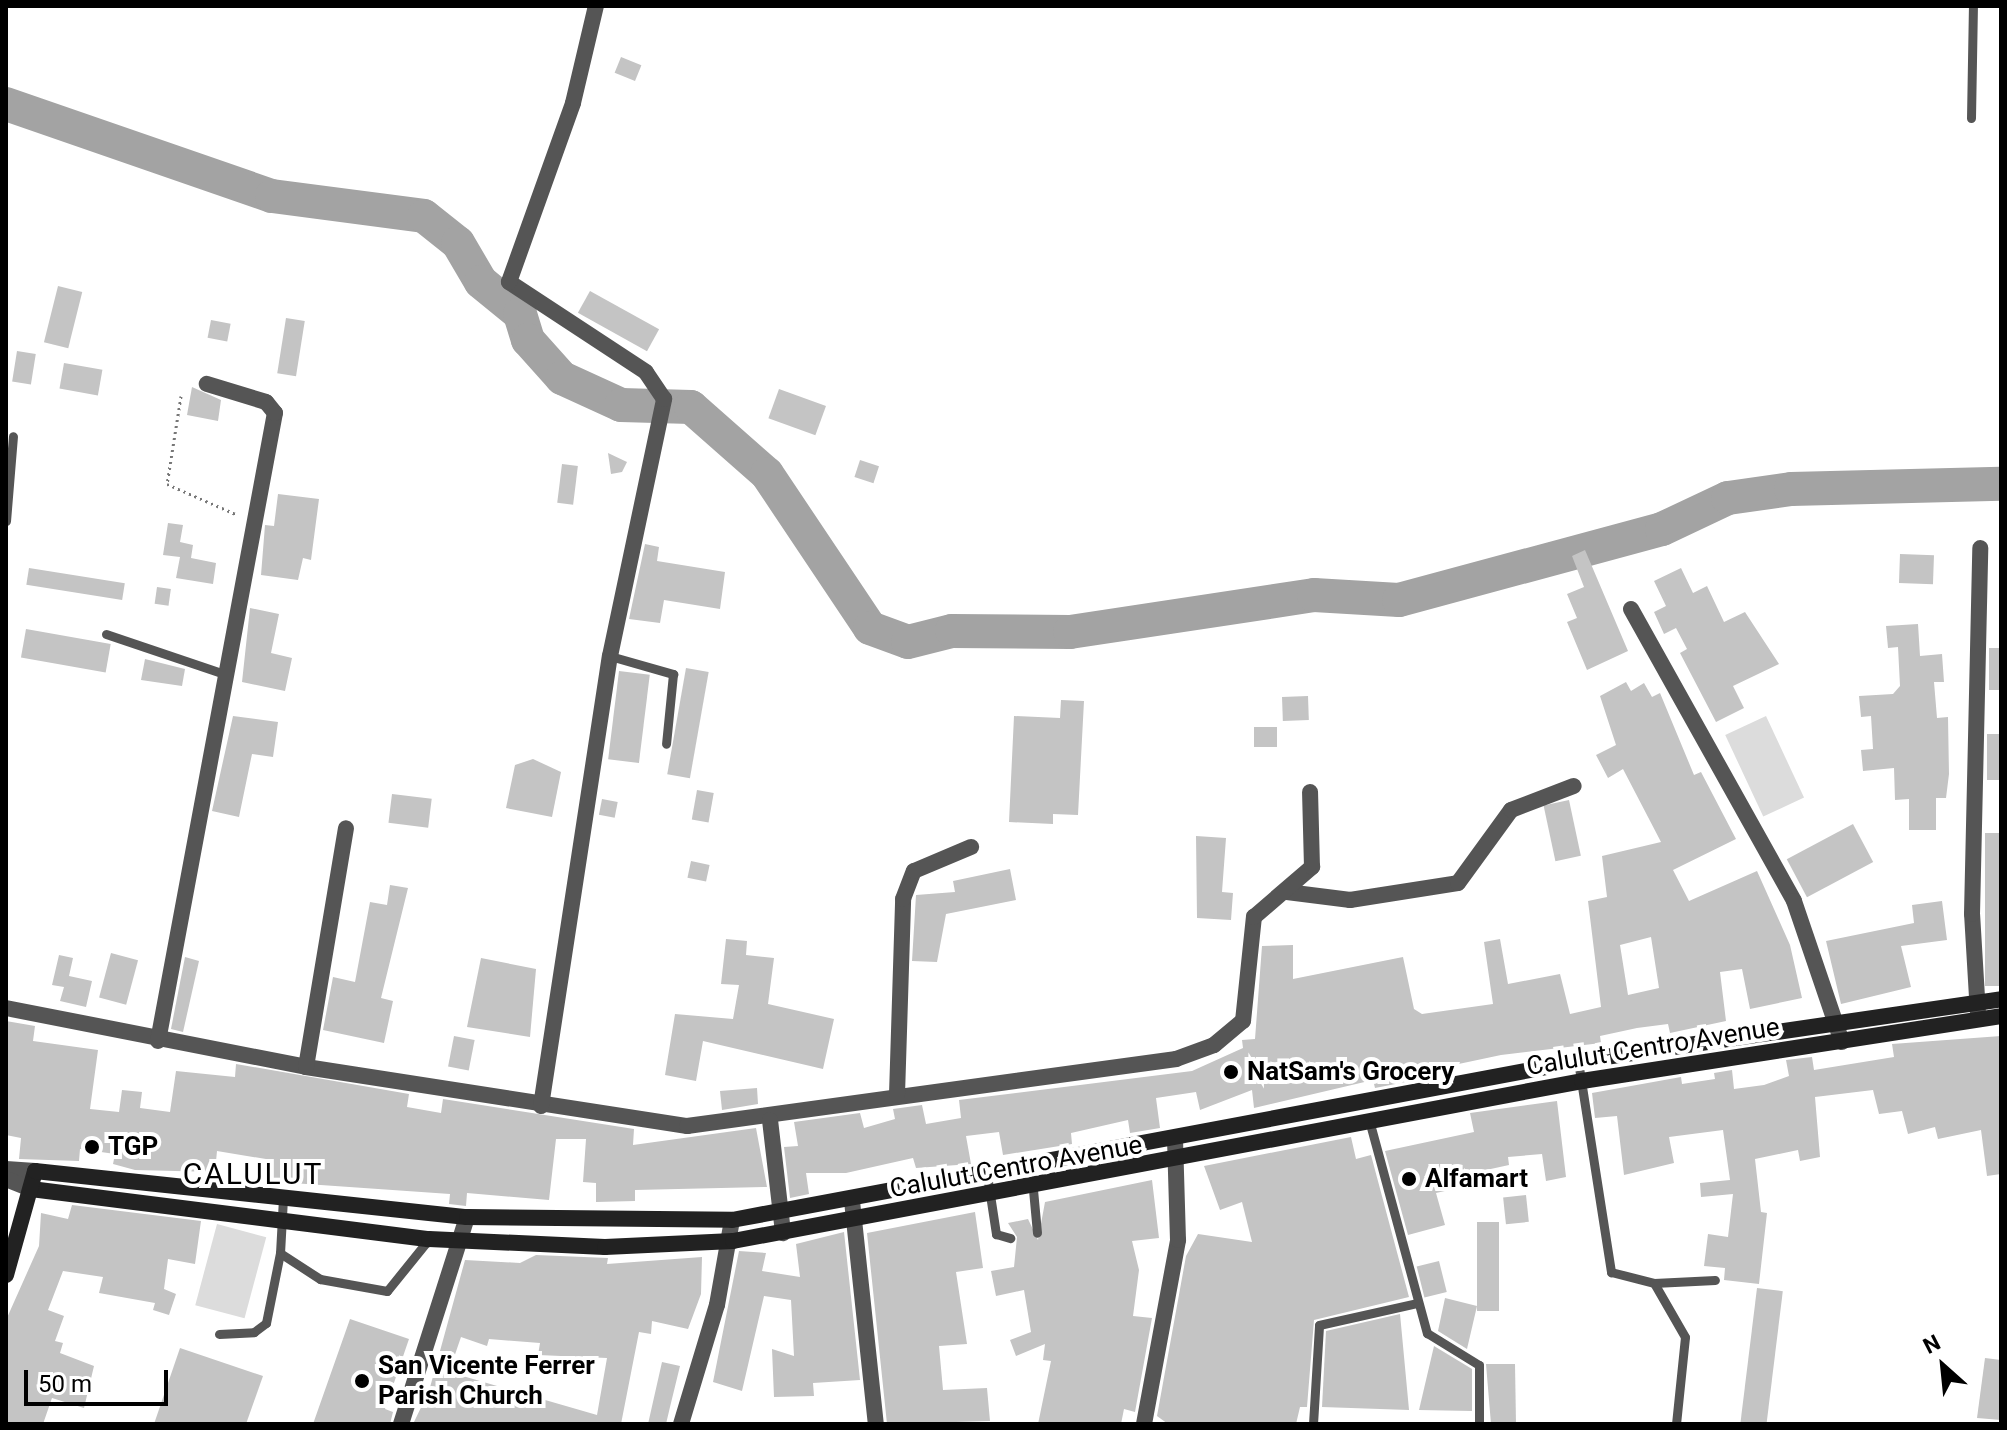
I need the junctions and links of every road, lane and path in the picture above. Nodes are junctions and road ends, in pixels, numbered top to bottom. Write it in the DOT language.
graph roads {
  1 [pos="596,6"];
  2 [pos="1973,6"];
  3 [pos="1971,118"];
  4 [pos="207,384"];
  5 [pos="181,396"];
  6 [pos="13,436"];
  7 [pos="6,521"];
  8 [pos="257,522"];
  9 [pos="1980,548"];
  10 [pos="1631,609"];
  11 [pos="106,634"];
  12 [pos="610,656"];
  13 [pos="224,674"];
  14 [pos="666,744"];
  15 [pos="1574,786"];
  16 [pos="1310,792"];
  17 [pos="346,828"];
  18 [pos="971,847"];
  19 [pos="1287,892"];
  20 [pos="2001,999"];
  21 [pos="6,1008"];
  22 [pos="1978,1010"];
  23 [pos="2001,1016"];
  24 [pos="1837,1020"];
  25 [pos="1756,1032"];
  26 [pos="158,1041"];
  27 [pos="1842,1042"];
  28 [pos="1758,1054"];
  29 [pos="1578,1061"];
  30 [pos="306,1067"];
  31 [pos="1582,1081"];
  32 [pos="897,1095"];
  33 [pos="541,1106"];
  34 [pos="770,1120"];
  35 [pos="1369,1120"];
  36 [pos="1175,1139"];
  37 [pos="1178,1162"];
  38 [pos="1031,1168"];
  39 [pos="6,1169"];
  40 [pos="35,1171"];
  41 [pos="987,1175"];
  42 [pos="6,1179"];
  43 [pos="31,1189"];
  44 [pos="1035,1189"];
  45 [pos="990,1196"];
  46 [pos="283,1198"];
  47 [pos="852,1201"];
  48 [pos="782,1211"];
  49 [pos="467,1217"];
  50 [pos="281,1220"];
  51 [pos="732,1220"];
  52 [pos="854,1221"];
  53 [pos="783,1233"];
  54 [pos="1037,1233"];
  55 [pos="1010,1238"];
  56 [pos="429,1239"];
  57 [pos="459,1240"];
  58 [pos="733,1241"];
  59 [pos="280,1253"];
  60 [pos="6,1275"];
  61 [pos="1715,1280"];
  62 [pos="1654,1283"];
  63 [pos="1417,1303"];
  64 [pos="219,1334"];
  65 [pos="401,1424"];
  66 [pos="681,1424"];
  67 [pos="876,1424"];
  68 [pos="1144,1424"];
  69 [pos="1313,1424"];
  70 [pos="1479,1424"];
  71 [pos="1676,1424"];
  1 -- 12 [label="street"];
  2 -- 3 [label="lane"];
  4 -- 8 [label="street"];
  5 -- 8 [label="path"];
  6 -- 7 [label="lane"];
  8 -- 13 [label="street"];
  9 -- 22 [label="street"];
  10 -- 24 [label="street"];
  11 -- 13 [label="lane"];
  12 -- 14 [label="lane"];
  12 -- 33 [label="street"];
  13 -- 26 [label="street"];
  15 -- 19 [label="street"];
  16 -- 19 [label="street"];
  17 -- 30 [label="street"];
  18 -- 32 [label="street"];
  19 -- 32 [label="street"];
  20 -- 22 [label="main road, Calulut Centro Avenue"];
  21 -- 26 [label="street"];
  22 -- 23 [label="main road, Calulut Centro Avenue"];
  22 -- 24 [label="main road, Calulut Centro Avenue"];
  22 -- 27 [label="main road, Calulut Centro Avenue"];
  24 -- 25 [label="main road, Calulut Centro Avenue"];
  24 -- 27 [label="street"];
  25 -- 28 [label="main road"];
  25 -- 29 [label="main road, Calulut Centro Avenue"];
  26 -- 30 [label="street"];
  27 -- 28 [label="main road, Calulut Centro Avenue"];
  28 -- 31 [label="main road, Calulut Centro Avenue"];
  29 -- 31 [label="lane"];
  29 -- 36 [label="main road, Calulut Centro Avenue"];
  30 -- 33 [label="street"];
  31 -- 35 [label="main road, Calulut Centro Avenue"];
  31 -- 62 [label="lane"];
  32 -- 34 [label="street"];
  33 -- 34 [label="street"];
  34 -- 48 [label="street"];
  35 -- 37 [label="main road, Calulut Centro Avenue"];
  35 -- 63 [label="lane"];
  36 -- 37 [label="street"];
  36 -- 38 [label="main road, Calulut Centro Avenue"];
  37 -- 44 [label="main road, Calulut Centro Avenue"];
  37 -- 68 [label="street"];
  38 -- 41 [label="main road, Calulut Centro Avenue"];
  38 -- 44 [label="lane"];
  39 -- 40 [label="street"];
  40 -- 43 [label="main road"];
  40 -- 46 [label="main road, Calulut Centro Avenue"];
  41 -- 45 [label="lane"];
  41 -- 47 [label="main road, Calulut Centro Avenue"];
  42 -- 43 [label="street"];
  43 -- 50 [label="main road, Calulut Centro Avenue"];
  43 -- 60 [label="main road"];
  44 -- 45 [label="main road, Calulut Centro Avenue"];
  44 -- 54 [label="lane"];
  45 -- 52 [label="main road, Calulut Centro Avenue"];
  45 -- 55 [label="lane"];
  46 -- 49 [label="main road, Calulut Centro Avenue"];
  46 -- 50 [label="lane"];
  47 -- 48 [label="main road, Calulut Centro Avenue"];
  47 -- 52 [label="street"];
  48 -- 51 [label="main road, Calulut Centro Avenue"];
  48 -- 53 [label="street"];
  49 -- 51 [label="main road, Calulut Centro Avenue"];
  49 -- 57 [label="street"];
  50 -- 56 [label="main road, Calulut Centro Avenue"];
  50 -- 59 [label="lane"];
  51 -- 58 [label="street"];
  52 -- 53 [label="main road, Calulut Centro Avenue"];
  52 -- 67 [label="street"];
  53 -- 58 [label="main road, Calulut Centro Avenue"];
  56 -- 57 [label="main road, Calulut Centro Avenue"];
  56 -- 59 [label="lane"];
  57 -- 58 [label="main road, Calulut Centro Avenue"];
  57 -- 65 [label="street"];
  58 -- 66 [label="street"];
  59 -- 64 [label="lane"];
  61 -- 62 [label="lane"];
  62 -- 71 [label="lane"];
  63 -- 69 [label="lane"];
  63 -- 70 [label="lane"];
}
